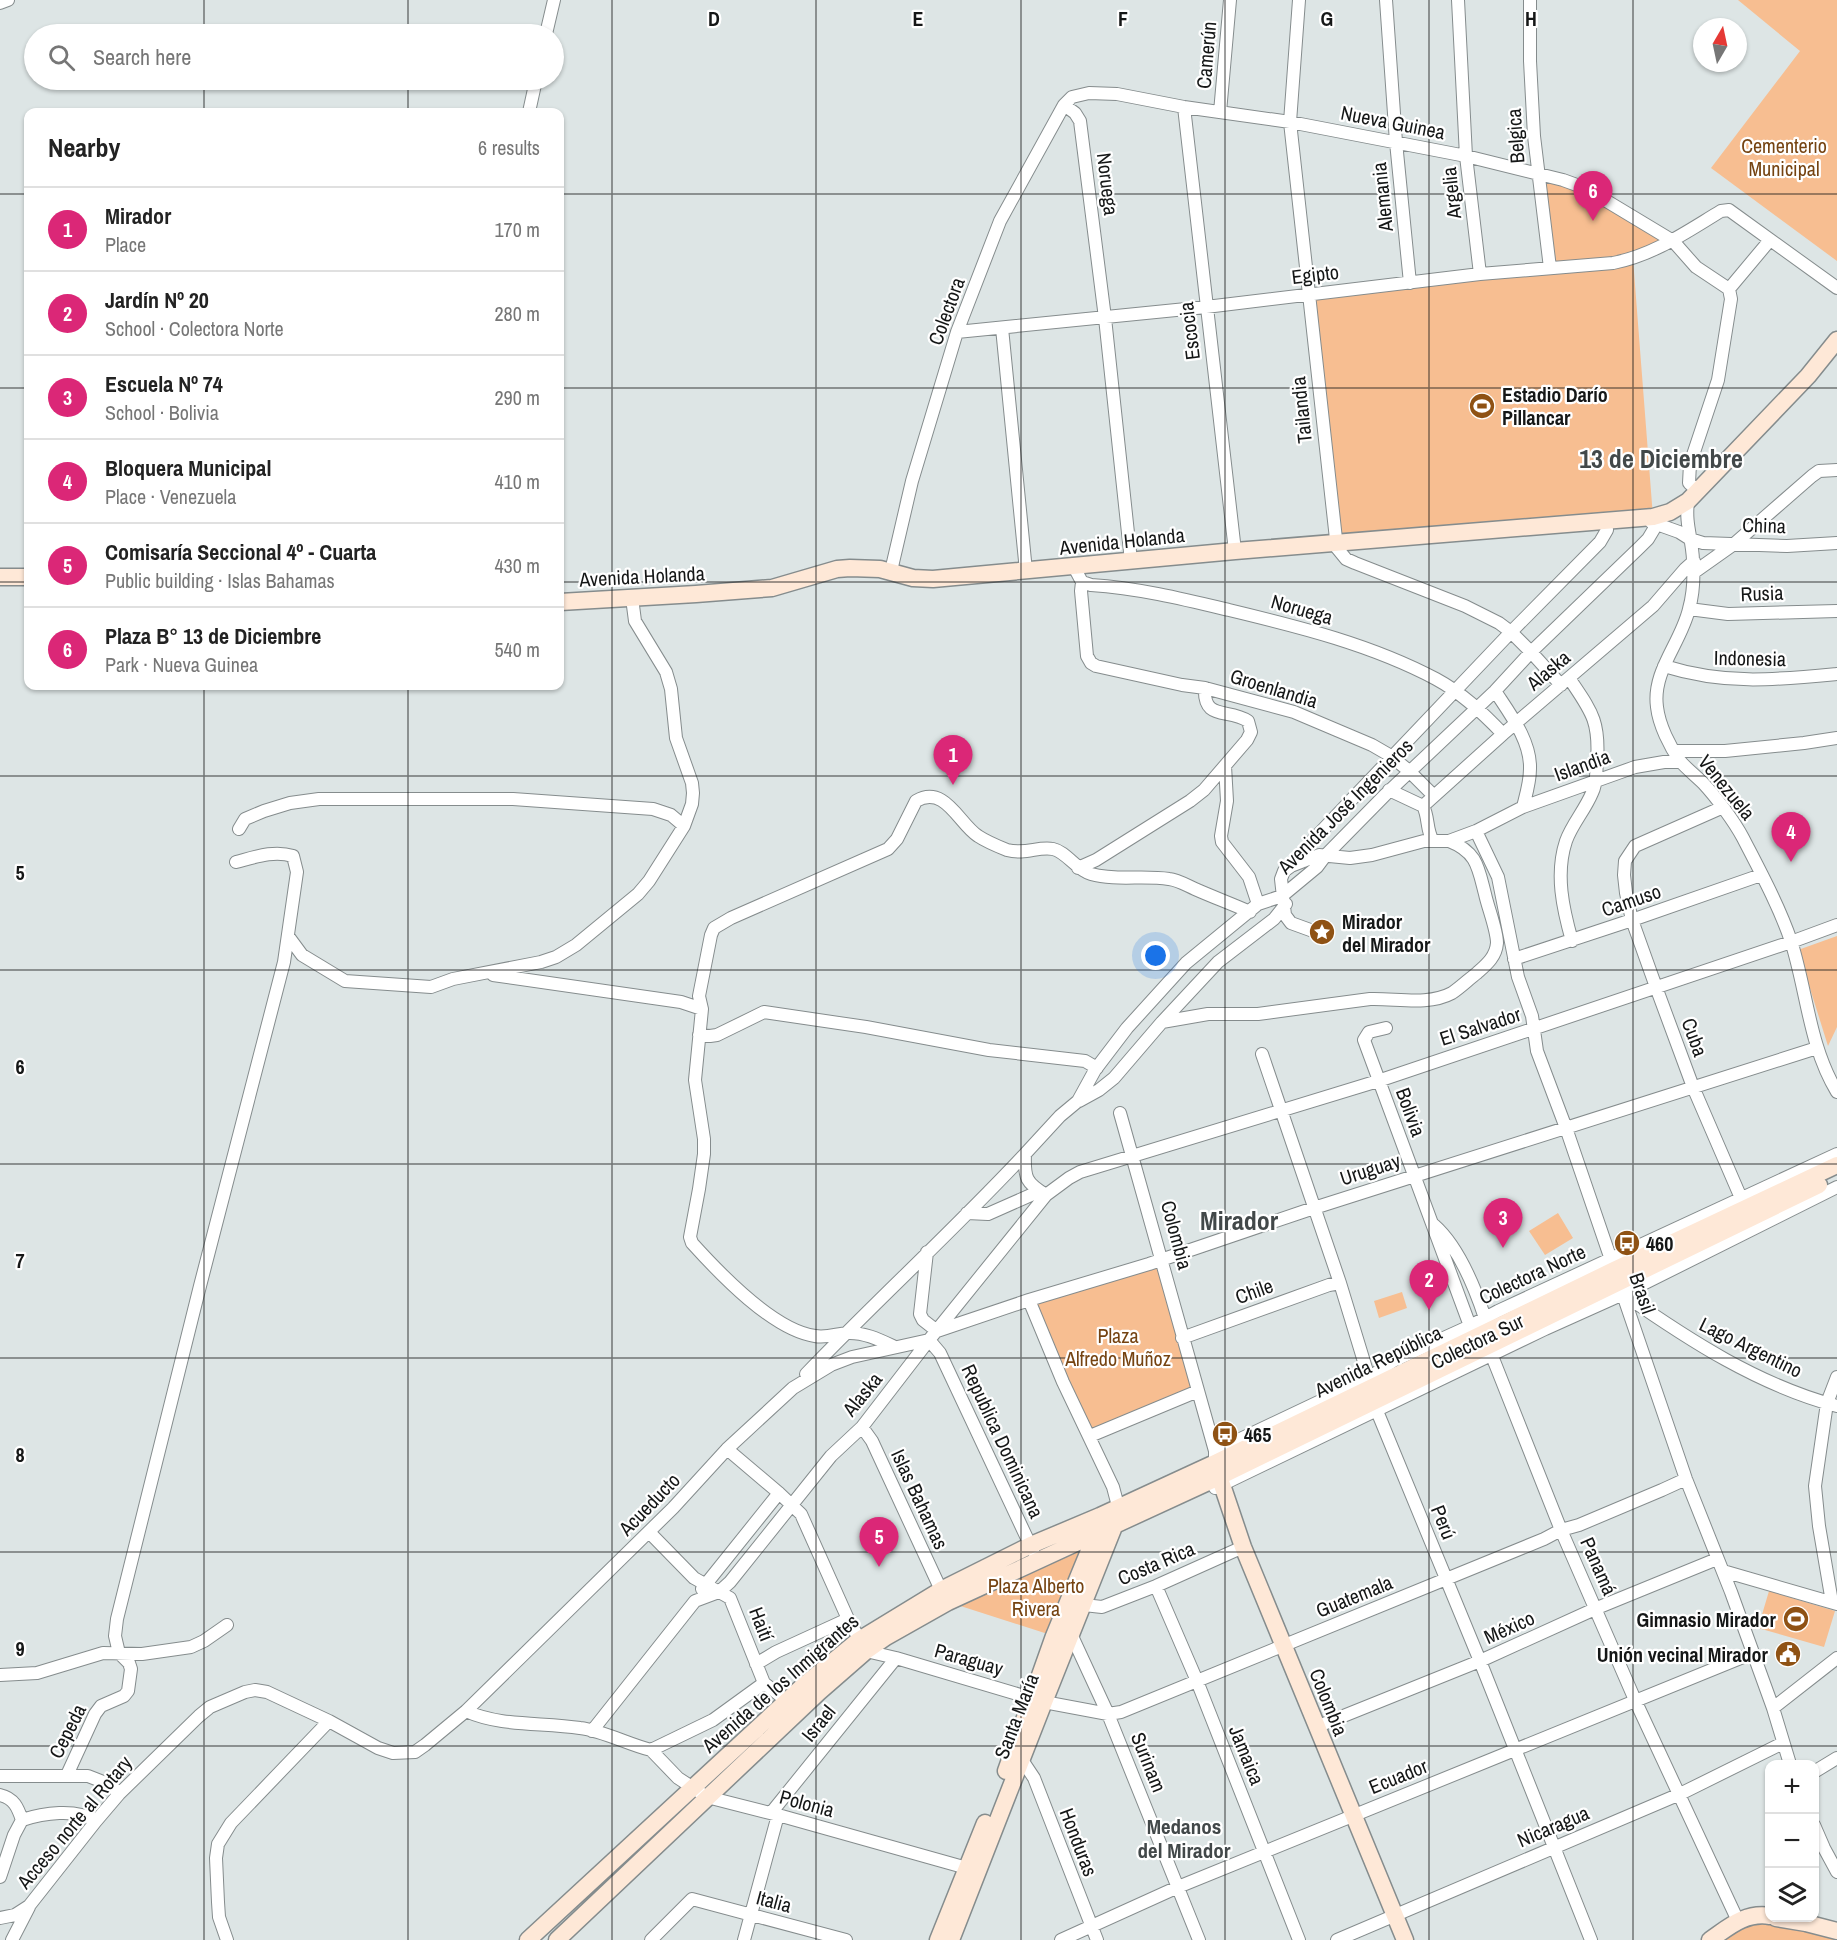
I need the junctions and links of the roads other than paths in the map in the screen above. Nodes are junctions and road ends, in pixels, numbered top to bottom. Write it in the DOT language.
graph roads {
  1 [pos="8,0"];
  2 [pos="554,0"];
  3 [pos="1230,0"];
  4 [pos="1299,0"];
  5 [pos="1386,0"];
  6 [pos="1458,0"];
  7 [pos="1530,0"];
  8 [pos="0,3"];
  9 [pos="548,24"];
  10 [pos="534,90"];
  11 [pos="1064,105"];
  12 [pos="1184,107"];
  13 [pos="530,108"];
  14 [pos="1220,112"];
  15 [pos="1290,122"];
  16 [pos="1396,142"];
  17 [pos="1466,156"];
  18 [pos="1537,173"];
  19 [pos="1770,240"];
  20 [pos="1672,241"];
  21 [pos="1550,268"];
  22 [pos="1480,274"];
  23 [pos="1410,283"];
  24 [pos="1837,288"];
  25 [pos="1729,289"];
  26 [pos="1308,295"];
  27 [pos="1206,307"];
  28 [pos="1105,318"];
  29 [pos="1002,328"];
  30 [pos="957,332"];
  31 [pos="1837,340"];
  32 [pos="1837,470"];
  33 [pos="1693,496"];
  34 [pos="1640,518"];
  35 [pos="1606,522"];
  36 [pos="1657,524"];
  37 [pos="1690,539"];
  38 [pos="1335,543"];
  39 [pos="1734,543"];
  40 [pos="1837,543"];
  41 [pos="1235,551"];
  42 [pos="1131,561"];
  43 [pos="1693,567"];
  44 [pos="891,571"];
  45 [pos="1026,572"];
  46 [pos="1078,574"];
  47 [pos="0,577"];
  48 [pos="24,577"];
  49 [pos="632,598"];
  50 [pos="564,602"];
  51 [pos="1689,609"];
  52 [pos="1837,611"];
  53 [pos="1511,632"];
  54 [pos="1531,652"];
  55 [pos="1664,666"];
  56 [pos="1837,674"];
  57 [pos="1565,681"];
  58 [pos="1205,688"];
  59 [pos="1455,691"];
  60 [pos="1495,692"];
  61 [pos="1476,707"];
  62 [pos="1515,723"];
  63 [pos="1503,734"];
  64 [pos="1836,735"];
  65 [pos="1674,751"];
  66 [pos="1392,758"];
  67 [pos="1681,762"];
  68 [pos="1225,766"];
  69 [pos="1409,771"];
  70 [pos="1596,781"];
  71 [pos="1389,790"];
  72 [pos="1434,796"];
  73 [pos="1423,806"];
  74 [pos="1523,807"];
  75 [pos="1721,808"];
  76 [pos="684,826"];
  77 [pos="239,829"];
  78 [pos="1476,831"];
  79 [pos="1432,841"];
  80 [pos="1449,841"];
  81 [pos="1326,855"];
  82 [pos="1304,861"];
  83 [pos="236,862"];
  84 [pos="1078,868"];
  85 [pos="1761,875"];
  86 [pos="1283,903"];
  87 [pos="1254,908"];
  88 [pos="1632,920"];
  89 [pos="1837,925"];
  90 [pos="1324,935"];
  91 [pos="288,936"];
  92 [pos="1572,941"];
  93 [pos="1791,942"];
  94 [pos="1514,959"];
  95 [pos="483,974"];
  96 [pos="1656,987"];
  97 [pos="702,1009"];
  98 [pos="1162,1022"];
  99 [pos="1386,1028"];
  100 [pos="1534,1029"];
  101 [pos="699,1035"];
  102 [pos="1817,1048"];
  103 [pos="1262,1054"];
  104 [pos="1097,1068"];
  105 [pos="1378,1081"];
  106 [pos="1693,1088"];
  107 [pos="1837,1092"];
  108 [pos="1078,1101"];
  109 [pos="1282,1112"];
  110 [pos="1120,1113"];
  111 [pos="1566,1128"];
  112 [pos="1025,1154"];
  113 [pos="1837,1154"];
  114 [pos="1133,1157"];
  115 [pos="1837,1165"];
  116 [pos="1413,1176"];
  117 [pos="1837,1176"];
  118 [pos="1837,1187"];
  119 [pos="1043,1193"];
  120 [pos="1743,1203"];
  121 [pos="1314,1208"];
  122 [pos="968,1213"];
  123 [pos="1431,1223"];
  124 [pos="927,1252"];
  125 [pos="1162,1259"];
  126 [pos="1617,1277"];
  127 [pos="1340,1283"];
  128 [pos="1029,1300"];
  129 [pos="1485,1318"];
  130 [pos="1470,1326"];
  131 [pos="846,1333"];
  132 [pos="933,1335"];
  133 [pos="1182,1338"];
  134 [pos="895,1347"];
  135 [pos="1492,1356"];
  136 [pos="1837,1377"];
  137 [pos="793,1388"];
  138 [pos="1198,1391"];
  139 [pos="1373,1395"];
  140 [pos="1832,1405"];
  141 [pos="862,1427"];
  142 [pos="1090,1436"];
  143 [pos="727,1449"];
  144 [pos="1218,1469"];
  145 [pos="1686,1479"];
  146 [pos="779,1493"];
  147 [pos="792,1505"];
  148 [pos="1118,1506"];
  149 [pos="1100,1516"];
  150 [pos="1117,1524"];
  151 [pos="1561,1530"];
  152 [pos="649,1532"];
  153 [pos="1097,1533"];
  154 [pos="1243,1546"];
  155 [pos="1106,1549"];
  156 [pos="1034,1552"];
  157 [pos="1717,1559"];
  158 [pos="1723,1571"];
  159 [pos="1446,1580"];
  160 [pos="705,1583"];
  161 [pos="1155,1586"];
  162 [pos="941,1590"];
  163 [pos="719,1592"];
  164 [pos="695,1601"];
  165 [pos="1834,1603"];
  166 [pos="1084,1605"];
  167 [pos="1597,1608"];
  168 [pos="848,1619"];
  169 [pos="227,1625"];
  170 [pos="1071,1634"];
  171 [pos="862,1646"];
  172 [pos="1284,1646"];
  173 [pos="119,1653"];
  174 [pos="1753,1653"];
  175 [pos="896,1658"];
  176 [pos="1837,1658"];
  177 [pos="1480,1661"];
  178 [pos="756,1664"];
  179 [pos="0,1675"];
  180 [pos="1197,1681"];
  181 [pos="764,1683"];
  182 [pos="1038,1700"];
  183 [pos="1635,1700"];
  184 [pos="786,1701"];
  185 [pos="1773,1708"];
  186 [pos="466,1711"];
  187 [pos="1108,1714"];
  188 [pos="329,1721"];
  189 [pos="1316,1727"];
  190 [pos="592,1731"];
  191 [pos="1783,1743"];
  192 [pos="425,1746"];
  193 [pos="1515,1749"];
  194 [pos="651,1750"];
  195 [pos="1837,1758"];
  196 [pos="1022,1760"];
  197 [pos="1789,1760"];
  198 [pos="1819,1769"];
  199 [pos="67,1775"];
  200 [pos="0,1776"];
  201 [pos="692,1788"];
  202 [pos="119,1794"];
  203 [pos="1680,1794"];
  204 [pos="0,1795"];
  205 [pos="707,1797"];
  206 [pos="775,1814"];
  207 [pos="1352,1815"];
  208 [pos="22,1820"];
  209 [pos="96,1821"];
  210 [pos="1819,1835"];
  211 [pos="1553,1847"];
  212 [pos="1265,1852"];
  213 [pos="3,1857"];
  214 [pos="972,1870"];
  215 [pos="1837,1872"];
  216 [pos="0,1873"];
  217 [pos="1178,1887"];
  218 [pos="29,1906"];
  219 [pos="1394,1915"];
  220 [pos="751,1916"];
  221 [pos="1765,1916"];
  222 [pos="0,1918"];
  223 [pos="1738,1920"];
  224 [pos="1801,1922"];
  225 [pos="1091,1927"];
  226 [pos="1837,1932"];
  227 [pos="12,1940"];
  228 [pos="227,1940"];
  229 [pos="528,1940"];
  230 [pos="557,1940"];
  231 [pos="651,1940"];
  232 [pos="744,1940"];
  233 [pos="846,1940"];
  234 [pos="938,1940"];
  235 [pos="951,1940"];
  236 [pos="1061,1940"];
  237 [pos="1097,1940"];
  238 [pos="1199,1940"];
  239 [pos="1299,1940"];
  240 [pos="1337,1940"];
  241 [pos="1405,1940"];
  242 [pos="1592,1940"];
  243 [pos="1710,1940"];
  1 -- 8 [label="street"];
  2 -- 9 [label="street"];
  3 -- 14 [label="street, Camerún"];
  4 -- 15 [label="street, Tailandia"];
  5 -- 16 [label="street, Alemania"];
  6 -- 17 [label="street, Argelia"];
  7 -- 18 [label="street, Belgica"];
  10 -- 13 [label="street"];
  11 -- 12 [label="street, Nueva Guinea"];
  11 -- 28 [label="street, Noruega"];
  11 -- 30 [label="street, Colectora"];
  12 -- 14 [label="street, Nueva Guinea"];
  12 -- 27 [label="street, Escocia"];
  14 -- 15 [label="street, Nueva Guinea"];
  15 -- 16 [label="street, Nueva Guinea"];
  15 -- 26 [label="street, Tailandia"];
  16 -- 17 [label="street, Nueva Guinea"];
  16 -- 23 [label="street, Alemania"];
  17 -- 18 [label="street, Nueva Guinea"];
  17 -- 22 [label="street, Argelia"];
  18 -- 20 [label="street, Nueva Guinea"];
  18 -- 21 [label="street, Belgica"];
  19 -- 20 [label="street, Egipto"];
  19 -- 24 [label="street"];
  19 -- 25 [label="street"];
  20 -- 21 [label="street, Egipto"];
  20 -- 25 [label="street, Nueva Guinea"];
  21 -- 22 [label="street, Egipto"];
  22 -- 23 [label="street, Egipto"];
  23 -- 26 [label="street, Egipto"];
  25 -- 33 [label="street, Venezuela"];
  26 -- 27 [label="street, Egipto"];
  26 -- 38 [label="street, Tailandia"];
  27 -- 28 [label="street, Egipto"];
  27 -- 41 [label="street, Escocia"];
  28 -- 29 [label="street, Egipto"];
  28 -- 42 [label="street, Noruega"];
  29 -- 30 [label="street, Egipto"];
  29 -- 45 [label="street"];
  30 -- 44 [label="street, Colectora"];
  31 -- 33 [label="street"];
  32 -- 39 [label="street, Alaska"];
  33 -- 34 [label="street, Avenida Holanda"];
  33 -- 37 [label="street, Venezuela"];
  34 -- 35 [label="street, Avenida Holanda"];
  34 -- 36 [label="street, China"];
  35 -- 38 [label="street, Avenida Holanda"];
  35 -- 53 [label="street"];
  36 -- 37 [label="street, China"];
  36 -- 54 [label="street, Avenida José Ingenieros"];
  37 -- 39 [label="street, China"];
  37 -- 43 [label="street, Venezuela"];
  38 -- 41 [label="street, Avenida Holanda"];
  38 -- 53 [label="street"];
  39 -- 40 [label="street, China"];
  39 -- 43 [label="street, Alaska"];
  41 -- 42 [label="street, Avenida Holanda"];
  42 -- 46 [label="street, Avenida Holanda"];
  43 -- 51 [label="street, Venezuela"];
  43 -- 57 [label="street, Alaska"];
  44 -- 45 [label="street, Avenida Holanda"];
  44 -- 49 [label="street, Avenida Holanda"];
  45 -- 46 [label="street, Avenida Holanda"];
  46 -- 58 [label="street, Groenlandia"];
  46 -- 59 [label="street, Noruega"];
  47 -- 48 [label="street"];
  49 -- 50 [label="street, Avenida Holanda"];
  49 -- 76 [label="street"];
  51 -- 52 [label="street, Rusia"];
  51 -- 55 [label="street, Venezuela"];
  53 -- 54 [label="street"];
  53 -- 59 [label="street"];
  54 -- 57 [label="street"];
  54 -- 60 [label="street, Avenida José Ingenieros"];
  55 -- 56 [label="street, Indonesia"];
  55 -- 65 [label="street, Venezuela"];
  57 -- 62 [label="street, Alaska"];
  57 -- 70 [label="street"];
  58 -- 66 [label="street, Groenlandia"];
  58 -- 68 [label="street"];
  59 -- 61 [label="street, Noruega"];
  59 -- 66 [label="street"];
  60 -- 61 [label="street, Avenida José Ingenieros"];
  60 -- 62 [label="street"];
  61 -- 63 [label="street, Noruega"];
  61 -- 69 [label="street, Avenida José Ingenieros"];
  62 -- 63 [label="street, Alaska"];
  62 -- 74 [label="street"];
  63 -- 72 [label="street, Alaska"];
  64 -- 65 [label="street"];
  65 -- 67 [label="street, Venezuela"];
  66 -- 69 [label="street, Groenlandia"];
  66 -- 82 [label="street"];
  67 -- 70 [label="street, Islandia"];
  67 -- 75 [label="street, Venezuela"];
  68 -- 84 [label="street"];
  68 -- 87 [label="street"];
  69 -- 71 [label="street, Avenida José Ingenieros"];
  69 -- 72 [label="street, Groenlandia"];
  70 -- 74 [label="street, Islandia"];
  70 -- 92 [label="street"];
  71 -- 73 [label="street"];
  71 -- 81 [label="street, Avenida José Ingenieros"];
  72 -- 73 [label="street, Alaska"];
  73 -- 79 [label="street"];
  74 -- 78 [label="street, Islandia"];
  75 -- 85 [label="street, Venezuela"];
  75 -- 88 [label="street, Cuba"];
  76 -- 77 [label="street"];
  76 -- 95 [label="street"];
  78 -- 80 [label="street, Islandia"];
  78 -- 94 [label="street, Brasil"];
  79 -- 80 [label="street"];
  79 -- 81 [label="street"];
  80 -- 98 [label="street"];
  81 -- 82 [label="street"];
  81 -- 86 [label="street, Avenida José Ingenieros"];
  82 -- 86 [label="street"];
  83 -- 91 [label="street, Cepeda"];
  84 -- 87 [label="street"];
  84 -- 97 [label="street"];
  85 -- 88 [label="street, Camuso"];
  85 -- 93 [label="street, Venezuela"];
  86 -- 87 [label="street, Avenida José Ingenieros"];
  86 -- 90 [label="street"];
  86 -- 98 [label="street"];
  87 -- 104 [label="street, Avenida José Ingenieros"];
  88 -- 92 [label="street, Camuso"];
  88 -- 96 [label="street, Cuba"];
  89 -- 93 [label="street, El Salvador"];
  91 -- 95 [label="street"];
  91 -- 173 [label="street, Cepeda"];
  92 -- 94 [label="street, Camuso"];
  93 -- 96 [label="street, El Salvador"];
  93 -- 102 [label="street, Venezuela"];
  94 -- 100 [label="street, Brasil"];
  95 -- 97 [label="street"];
  96 -- 100 [label="street, El Salvador"];
  96 -- 106 [label="street, Cuba"];
  97 -- 101 [label="street"];
  98 -- 108 [label="street"];
  99 -- 105 [label="street, Bolivia"];
  100 -- 105 [label="street, El Salvador"];
  100 -- 111 [label="street, Brasil"];
  101 -- 104 [label="street"];
  101 -- 131 [label="street"];
  102 -- 106 [label="street, Uruguay"];
  102 -- 107 [label="street, Venezuela"];
  103 -- 109 [label="street, Perú"];
  104 -- 108 [label="street, Avenida José Ingenieros"];
  105 -- 109 [label="street, El Salvador"];
  105 -- 116 [label="street, Bolivia"];
  106 -- 111 [label="street, Uruguay"];
  106 -- 120 [label="street, Cuba"];
  108 -- 112 [label="street, Avenida José Ingenieros"];
  109 -- 114 [label="street, El Salvador"];
  109 -- 121 [label="street, Perú"];
  110 -- 114 [label="street, Colombia"];
  111 -- 116 [label="street, Uruguay"];
  111 -- 126 [label="street, Brasil"];
  112 -- 119 [label="street"];
  112 -- 122 [label="street, Avenida José Ingenieros"];
  113 -- 120 [label="street"];
  114 -- 119 [label="street, El Salvador"];
  114 -- 125 [label="street, Colombia"];
  115 -- 120 [label="street, Avenida República"];
  116 -- 121 [label="street, Uruguay"];
  116 -- 123 [label="street, Bolivia"];
  117 -- 126 [label="street, Avenida República"];
  118 -- 126 [label="street, Colectora Sur"];
  119 -- 122 [label="street"];
  119 -- 132 [label="street, Alaska"];
  120 -- 126 [label="street, Avenida República"];
  121 -- 125 [label="street, Uruguay"];
  121 -- 127 [label="street, Perú"];
  122 -- 124 [label="street, Avenida José Ingenieros"];
  123 -- 129 [label="street, Bolivia"];
  123 -- 130 [label="street, Bolivia"];
  124 -- 131 [label="street, Avenida José Ingenieros"];
  124 -- 132 [label="street, Republica Dominicana"];
  125 -- 128 [label="street, Uruguay"];
  125 -- 133 [label="street, Colombia"];
  126 -- 129 [label="street, Colectora Norte"];
  126 -- 135 [label="street, Colectora Sur"];
  126 -- 139 [label="street, Avenida República"];
  126 -- 140 [label="street, Lago Argentino"];
  126 -- 145 [label="street, Brasil"];
  127 -- 133 [label="street, Chile"];
  127 -- 139 [label="street, Perú"];
  128 -- 132 [label="street, Uruguay"];
  128 -- 142 [label="street"];
  129 -- 130 [label="street, Colectora Norte"];
  130 -- 139 [label="street, Colectora Norte"];
  131 -- 134 [label="street"];
  131 -- 137 [label="street, Avenida José Ingenieros"];
  132 -- 134 [label="street, Acueducto"];
  132 -- 141 [label="street, Alaska"];
  132 -- 156 [label="street, Republica Dominicana"];
  133 -- 138 [label="street, Colombia"];
  134 -- 137 [label="street, Acueducto"];
  135 -- 139 [label="street, Colectora Sur"];
  135 -- 151 [label="street, Panamá"];
  136 -- 140 [label="street"];
  137 -- 143 [label="street, Acueducto"];
  138 -- 142 [label="street"];
  138 -- 144 [label="street, Colombia"];
  139 -- 144 [label="street, Avenida República"];
  139 -- 144 [label="street, Colectora Norte"];
  139 -- 159 [label="street, Perú"];
  140 -- 165 [label="street"];
  141 -- 147 [label="street, Alaska"];
  141 -- 162 [label="street, Islas Bahamas"];
  142 -- 148 [label="street"];
  143 -- 146 [label="street"];
  143 -- 152 [label="street, Acueducto"];
  144 -- 148 [label="street, Avenida República"];
  144 -- 150 [label="street, Avenida República"];
  144 -- 154 [label="street, Colombia"];
  144 -- 155 [label="street"];
  145 -- 151 [label="street, Guatemala"];
  145 -- 157 [label="street, Brasil"];
  146 -- 147 [label="street"];
  146 -- 160 [label="street"];
  147 -- 163 [label="street, Alaska"];
  147 -- 168 [label="street"];
  148 -- 149 [label="street, Avenida República"];
  148 -- 150 [label="street, Santa María"];
  149 -- 153 [label="street, Santa María"];
  149 -- 156 [label="street, Avenida de los Inmigrantes"];
  150 -- 153 [label="street, Avenida de los Inmigrantes"];
  150 -- 155 [label="street, Santa María"];
  151 -- 159 [label="street, Guatemala"];
  151 -- 167 [label="street, Panamá"];
  152 -- 160 [label="street, Haití"];
  152 -- 186 [label="street, Acueducto"];
  153 -- 156 [label="street, Avenida de los Inmigrantes"];
  153 -- 182 [label="street, Santa María"];
  154 -- 161 [label="street, Costa Rica"];
  154 -- 172 [label="street, Colombia"];
  155 -- 166 [label="street, Santa María"];
  156 -- 162 [label="street, Avenida de los Inmigrantes"];
  156 -- 171 [label="street, Avenida de los Inmigrantes"];
  157 -- 158 [label="street, Brasil"];
  157 -- 167 [label="street, México"];
  158 -- 165 [label="street"];
  158 -- 174 [label="street, Brasil"];
  159 -- 172 [label="street, Guatemala"];
  159 -- 177 [label="street, Perú"];
  160 -- 163 [label="street, Haití"];
  160 -- 164 [label="street"];
  161 -- 166 [label="street, Costa Rica"];
  161 -- 180 [label="street, Jamaica"];
  162 -- 171 [label="street, Avenida de los Inmigrantes"];
  163 -- 164 [label="street, Alaska"];
  163 -- 178 [label="street, Haití"];
  164 -- 190 [label="street"];
  166 -- 170 [label="street, Santa María"];
  167 -- 177 [label="street, México"];
  167 -- 183 [label="street, Panamá"];
  168 -- 171 [label="street"];
  168 -- 178 [label="street"];
  169 -- 173 [label="street"];
  170 -- 182 [label="street, Santa María"];
  170 -- 187 [label="street, Surinam"];
  171 -- 175 [label="street, Paraguay"];
  171 -- 184 [label="street, Avenida de los Inmigrantes"];
  171 -- 205 [label="street, Avenida de los Inmigrantes"];
  172 -- 180 [label="street, Guatemala"];
  172 -- 189 [label="street, Colombia"];
  173 -- 179 [label="street"];
  173 -- 199 [label="street, Cepeda"];
  174 -- 183 [label="street, Ecuador"];
  174 -- 185 [label="street, Brasil"];
  175 -- 182 [label="street, Paraguay"];
  175 -- 206 [label="street, Israel"];
  176 -- 185 [label="street"];
  177 -- 189 [label="street, México"];
  177 -- 193 [label="street, Perú"];
  178 -- 181 [label="street, Haití"];
  180 -- 187 [label="street, Guatemala"];
  180 -- 212 [label="street, Jamaica"];
  181 -- 184 [label="street, Haití"];
  181 -- 194 [label="street"];
  182 -- 187 [label="street, Guatemala"];
  182 -- 196 [label="street, Santa María"];
  182 -- 214 [label="street, Santa María"];
  183 -- 193 [label="street, Ecuador"];
  183 -- 203 [label="street, Panamá"];
  184 -- 201 [label="street, Avenida de los Inmigrantes"];
  185 -- 191 [label="street, Brasil"];
  186 -- 190 [label="street"];
  186 -- 192 [label="street, Acueducto"];
  187 -- 217 [label="street, Surinam"];
  188 -- 192 [label="street, Acceso norte al Rotary"];
  188 -- 202 [label="street, Acceso norte al Rotary"];
  188 -- 228 [label="street"];
  189 -- 207 [label="street, Colombia"];
  190 -- 194 [label="street"];
  191 -- 197 [label="street, Brasil"];
  191 -- 203 [label="street, Nicaragua"];
  193 -- 207 [label="street, Ecuador"];
  193 -- 211 [label="street, Perú"];
  194 -- 201 [label="street, Polonia"];
  195 -- 198 [label="street"];
  196 -- 214 [label="street, Santa María"];
  196 -- 225 [label="street, Honduras"];
  199 -- 200 [label="street"];
  199 -- 202 [label="street"];
  201 -- 205 [label="street, Polonia"];
  201 -- 229 [label="street, Avenida de los Inmigrantes"];
  202 -- 209 [label="street, Acceso norte al Rotary"];
  203 -- 211 [label="street, Nicaragua"];
  203 -- 223 [label="street, Panamá"];
  204 -- 208 [label="street"];
  205 -- 206 [label="street, Polonia"];
  205 -- 230 [label="street, Avenida de los Inmigrantes"];
  206 -- 214 [label="street, Polonia"];
  206 -- 220 [label="street"];
  207 -- 212 [label="street, Ecuador"];
  207 -- 219 [label="street, Colombia"];
  208 -- 209 [label="street"];
  208 -- 213 [label="street"];
  209 -- 218 [label="street, Acceso norte al Rotary"];
  210 -- 215 [label="street"];
  211 -- 219 [label="street, Nicaragua"];
  211 -- 242 [label="street, Perú"];
  212 -- 217 [label="street, Ecuador"];
  212 -- 239 [label="street, Jamaica"];
  213 -- 216 [label="street"];
  214 -- 234 [label="street, Santa María"];
  214 -- 235 [label="street, Santa María"];
  217 -- 225 [label="street, Ecuador"];
  217 -- 238 [label="street, Surinam"];
  218 -- 222 [label="street, Acceso norte al Rotary"];
  218 -- 227 [label="street"];
  219 -- 240 [label="street, Nicaragua"];
  219 -- 241 [label="street, Colombia"];
  220 -- 231 [label="street, Italia"];
  220 -- 232 [label="street"];
  220 -- 233 [label="street, Italia"];
  221 -- 223 [label="street"];
  223 -- 243 [label="street"];
  224 -- 226 [label="street"];
  225 -- 236 [label="street, Ecuador"];
  225 -- 237 [label="street, Honduras"];
}
